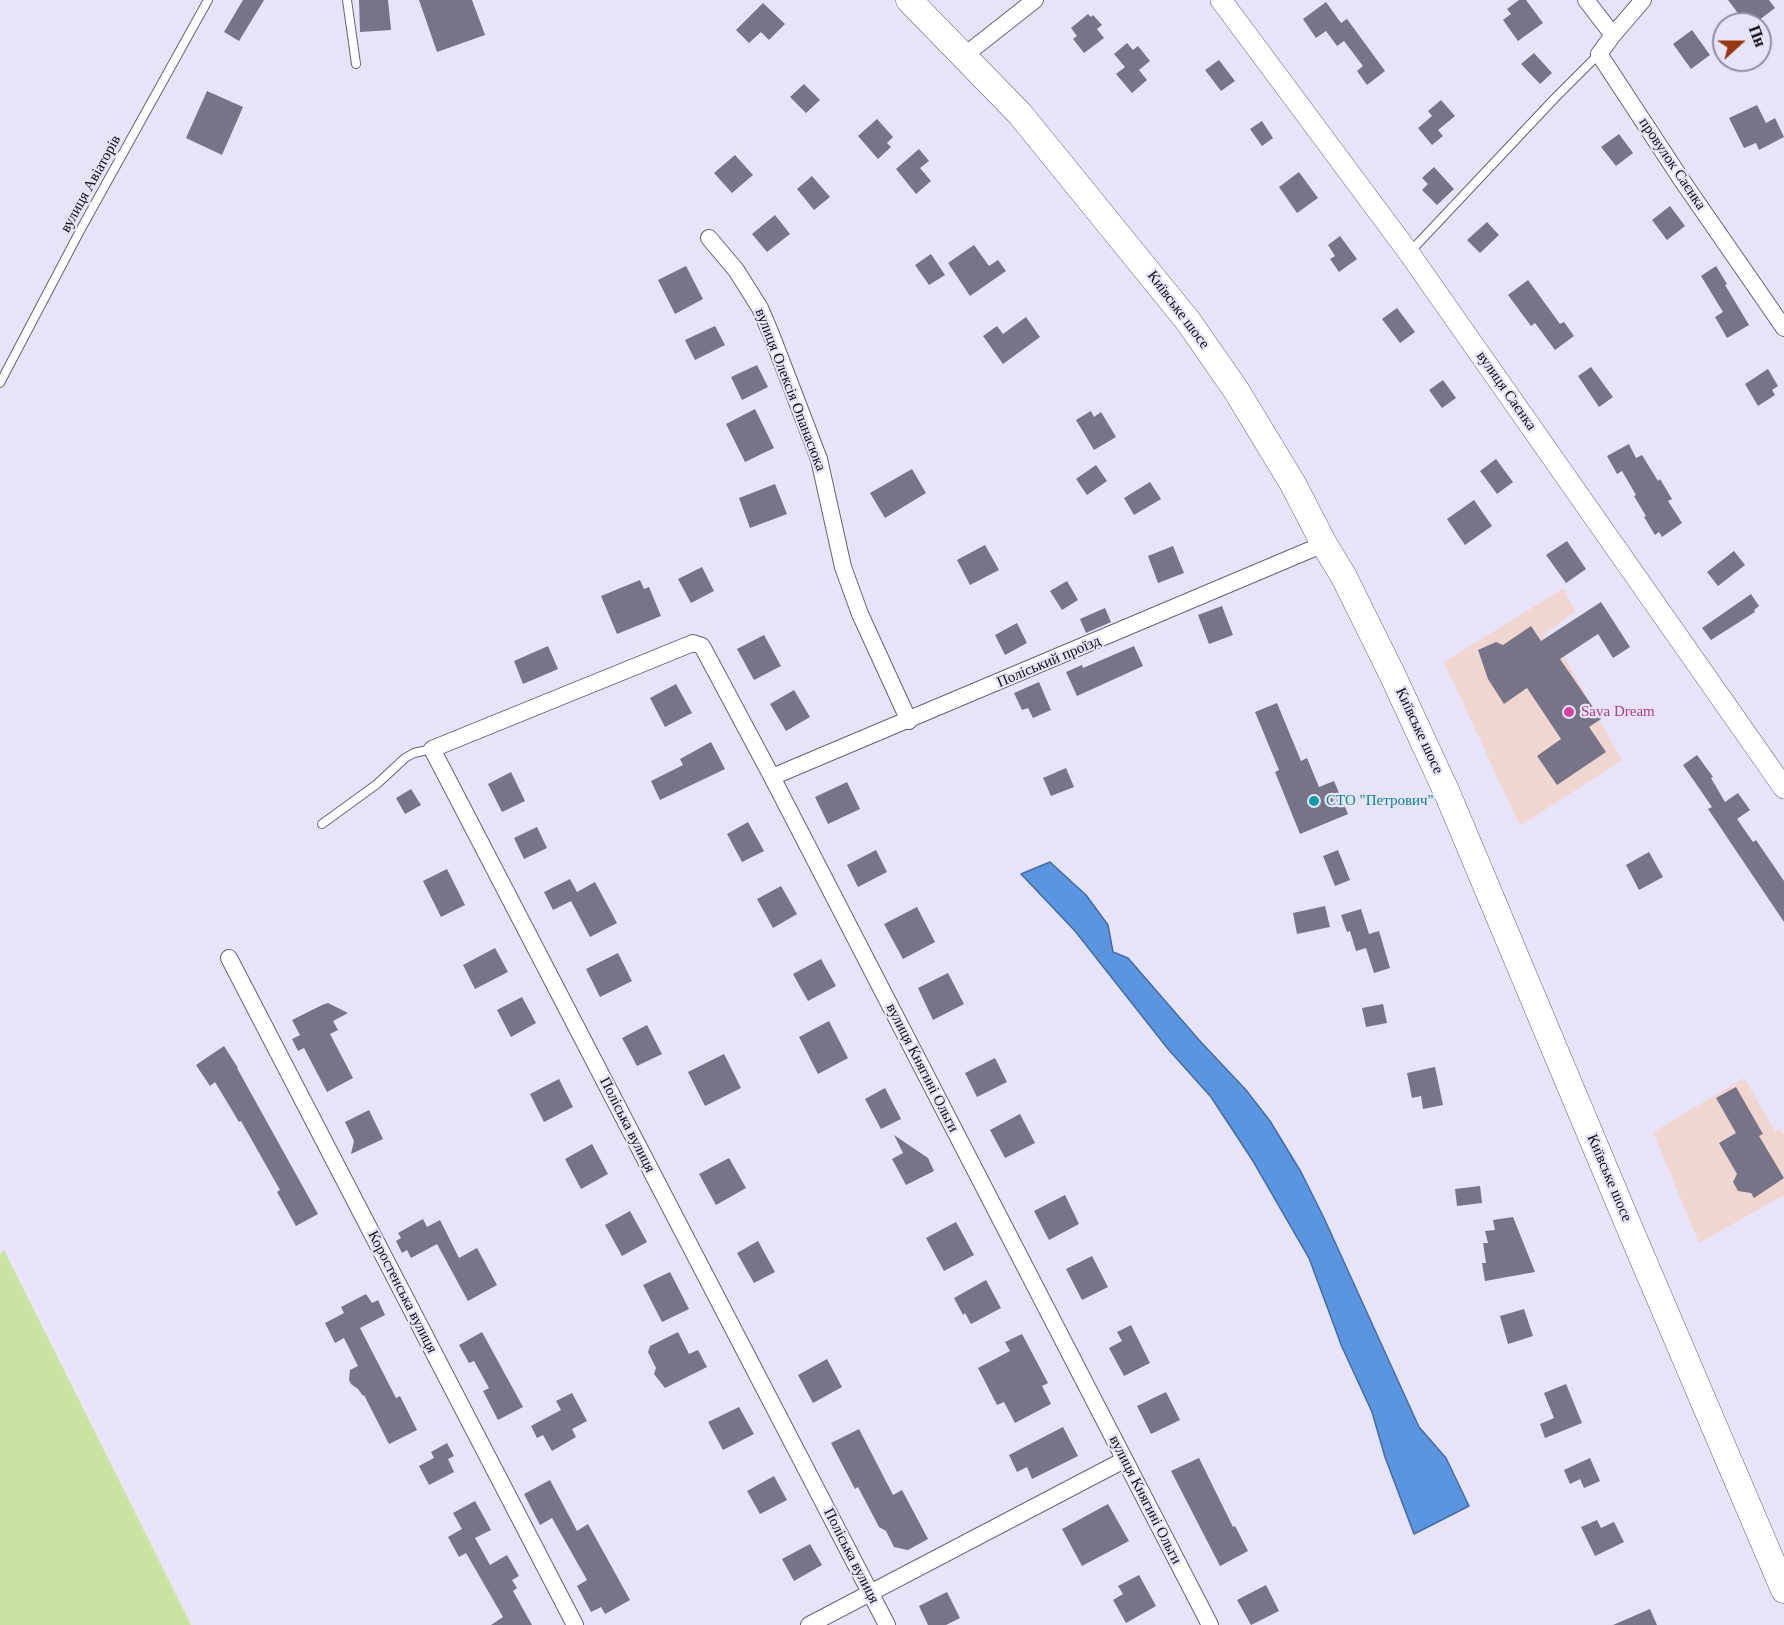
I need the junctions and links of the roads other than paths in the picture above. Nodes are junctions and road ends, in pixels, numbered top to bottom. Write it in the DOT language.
graph roads {
  1 [pos="208,0"];
  2 [pos="347,0"];
  3 [pos="909,0"];
  4 [pos="1035,0"];
  5 [pos="1221,0"];
  6 [pos="1586,0"];
  7 [pos="1643,0"];
  8 [pos="1613,35"];
  9 [pos="1599,54"];
  10 [pos="965,55"];
  11 [pos="356,64"];
  12 [pos="709,238"];
  13 [pos="1409,253"];
  14 [pos="1784,328"];
  15 [pos="0,383"];
  16 [pos="1324,544"];
  17 [pos="909,721"];
  18 [pos="432,749"];
  19 [pos="772,777"];
  20 [pos="1784,788"];
  21 [pos="322,824"];
  22 [pos="229,958"];
  23 [pos="1124,1460"];
  24 [pos="1784,1590"];
  25 [pos="871,1594"];
  26 [pos="575,1625"];
  27 [pos="809,1625"];
  28 [pos="886,1625"];
  29 [pos="1210,1625"];
  1 -- 15 [label="lane, вулиця Авіаторів"];
  2 -- 11 [label="lane"];
  3 -- 10 [label="main road, Київське шосе"];
  4 -- 10 [label="street"];
  5 -- 13 [label="street, вулиця Саєнка"];
  6 -- 8 [label="street"];
  7 -- 8 [label="street"];
  8 -- 9 [label="street"];
  9 -- 13 [label="lane"];
  9 -- 14 [label="street, провулок Саєнка"];
  10 -- 16 [label="main road, Київське шосе"];
  12 -- 17 [label="street, вулиця Олексія Опанасюка"];
  13 -- 20 [label="street, вулиця Саєнка"];
  16 -- 17 [label="street, Поліський проїзд"];
  16 -- 24 [label="main road, Київське шосе"];
  17 -- 19 [label="street, Поліський проїзд"];
  18 -- 19 [label="street, вулиця Княгині Ольги"];
  18 -- 21 [label="lane"];
  18 -- 25 [label="street, Поліська вулиця"];
  19 -- 23 [label="street, вулиця Княгині Ольги"];
  22 -- 26 [label="street, Коростенська вулиця"];
  23 -- 25 [label="street"];
  23 -- 29 [label="street, вулиця Княгині Ольги"];
  25 -- 27 [label="street"];
  25 -- 28 [label="street, Поліська вулиця"];
}
